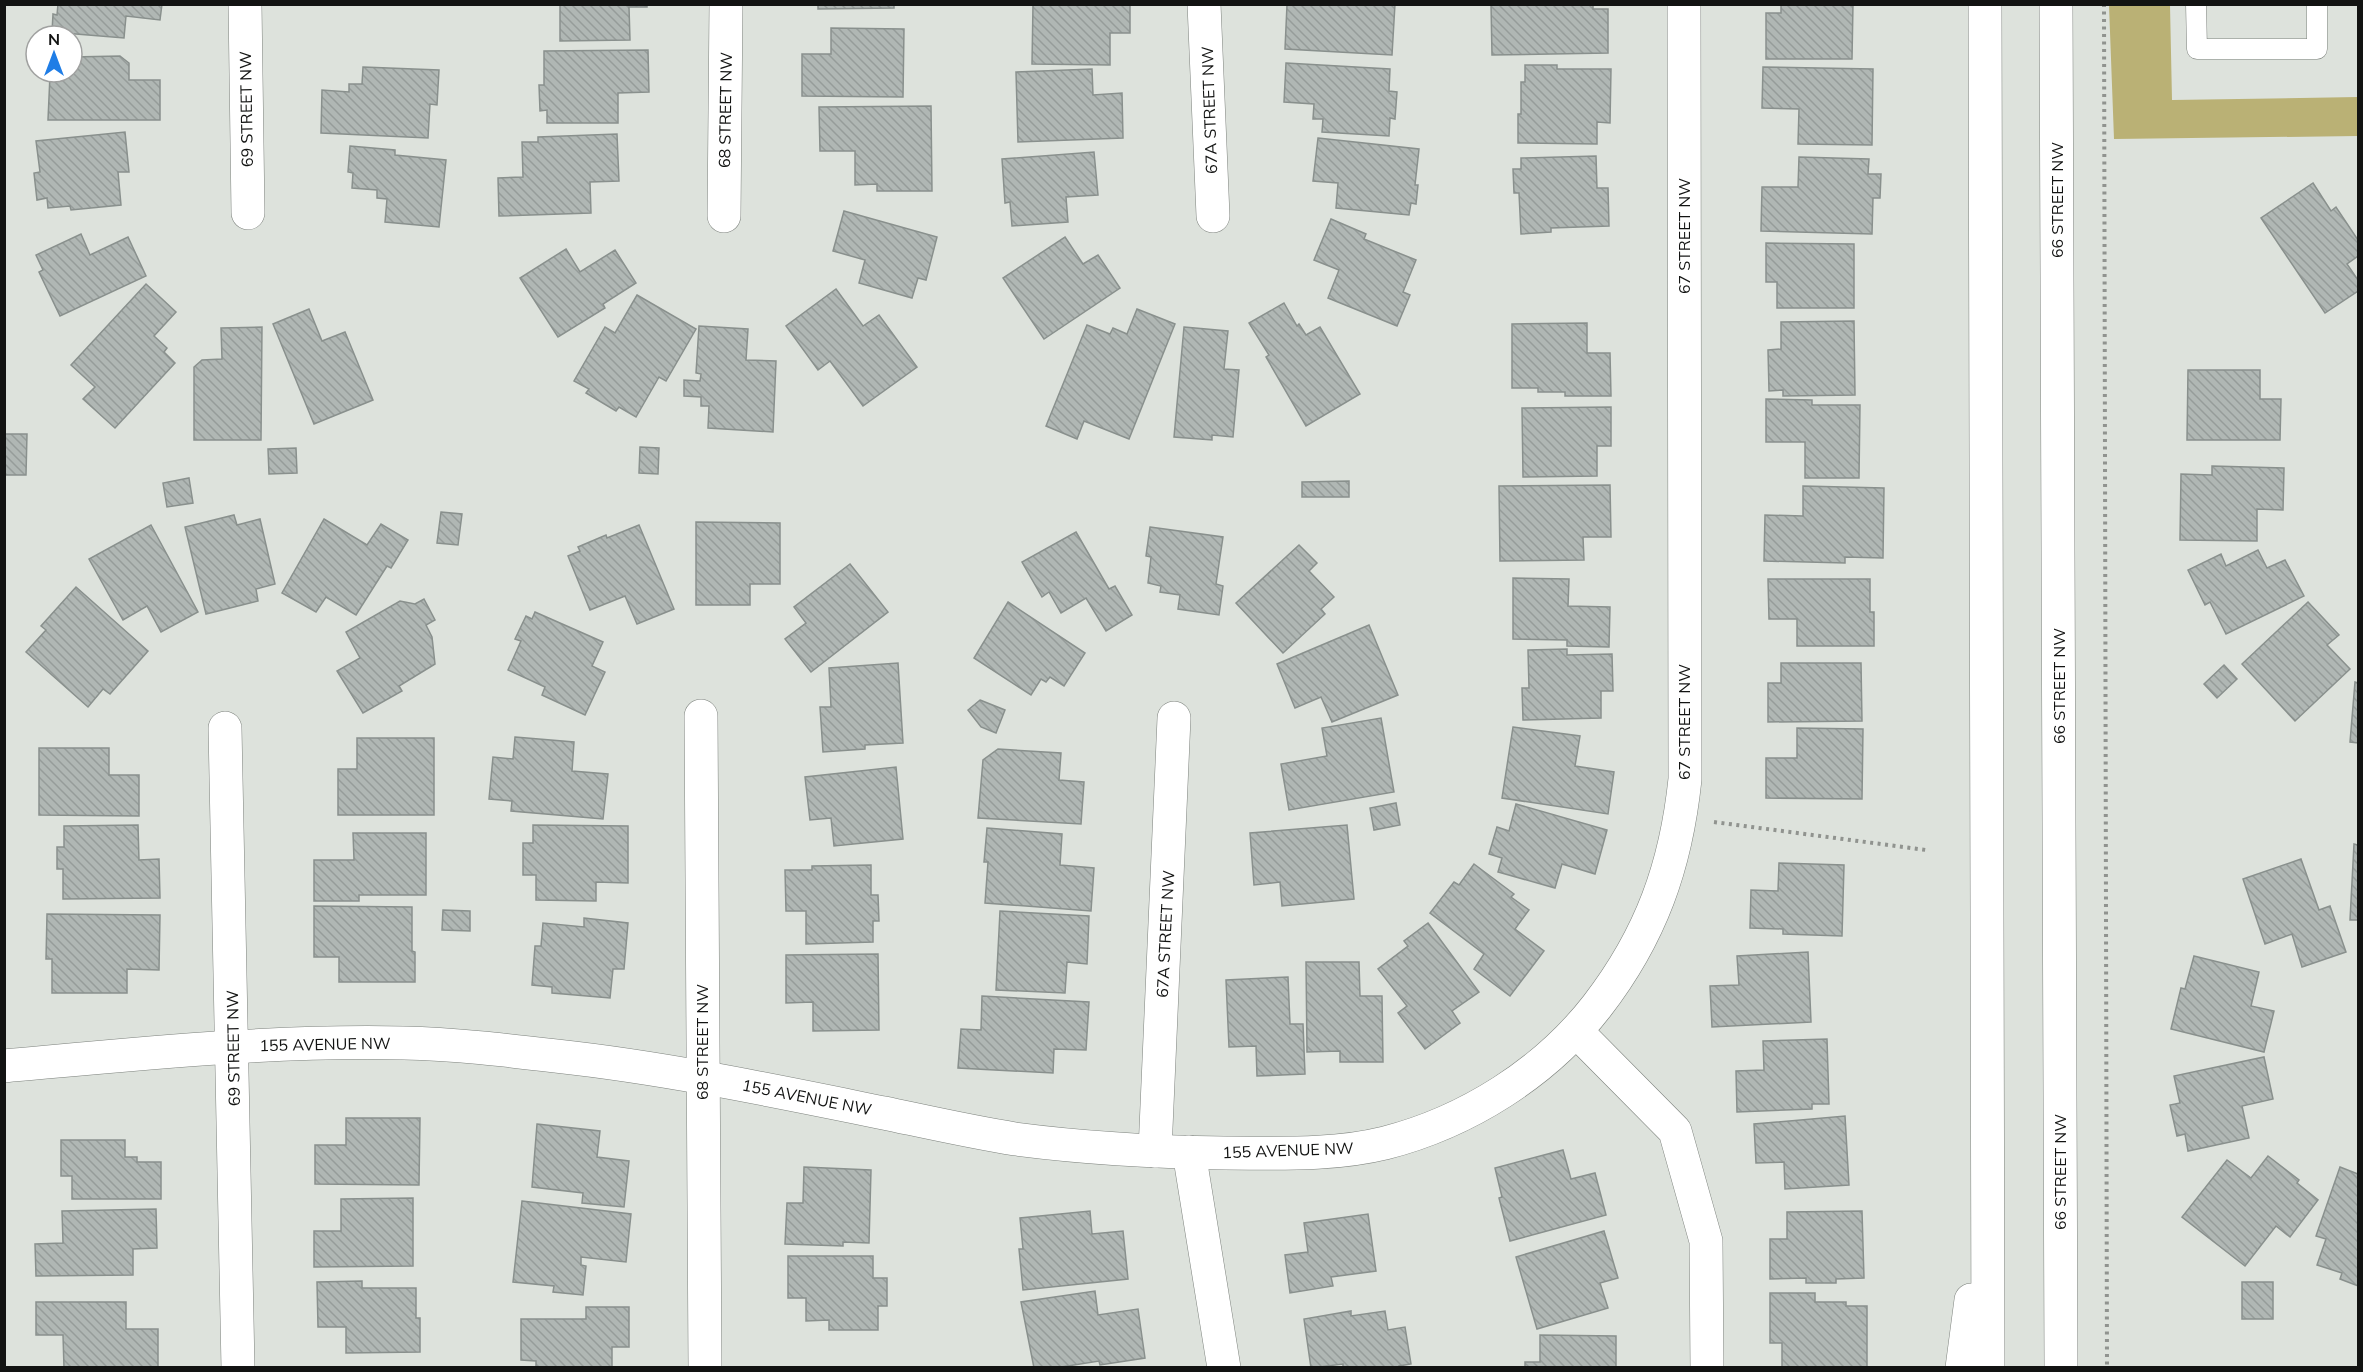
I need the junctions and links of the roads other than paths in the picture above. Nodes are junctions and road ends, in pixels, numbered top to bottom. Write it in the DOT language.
graph roads {
  1 [pos="245,4"];
  2 [pos="726,4"];
  3 [pos="1204,4"];
  4 [pos="1684,4"];
  5 [pos="1985,4"];
  6 [pos="2056,4"];
  7 [pos="2196,4"];
  8 [pos="2317,4"];
  9 [pos="248,213"];
  10 [pos="724,216"];
  11 [pos="1213,216"];
  12 [pos="701,716"];
  13 [pos="1174,718"];
  14 [pos="225,728"];
  15 [pos="1577,1032"];
  16 [pos="233,1046"];
  17 [pos="4,1066"];
  18 [pos="702,1077"];
  19 [pos="1155,1151"];
  20 [pos="1189,1152"];
  21 [pos="1987,1179"];
  22 [pos="238,1368"];
  23 [pos="705,1368"];
  24 [pos="1224,1368"];
  25 [pos="1707,1368"];
  26 [pos="1962,1368"];
  27 [pos="1988,1368"];
  28 [pos="2061,1368"];
  1 -- 9 [label="street, 69 STREET NW"];
  2 -- 10 [label="street, 68 STREET NW"];
  3 -- 11 [label="street, 67A STREET NW"];
  4 -- 15 [label="street, 67 STREET NW"];
  5 -- 21 [label="street"];
  6 -- 28 [label="street, 66 STREET NW"];
  7 -- 8 [label="lane"];
  12 -- 18 [label="street, 68 STREET NW"];
  13 -- 19 [label="street, 67A STREET NW"];
  14 -- 16 [label="street, 69 STREET NW"];
  15 -- 20 [label="street, 155 AVENUE NW"];
  15 -- 25 [label="street"];
  16 -- 17 [label="street, 155 AVENUE NW"];
  16 -- 18 [label="street, 155 AVENUE NW"];
  16 -- 22 [label="street, 69 STREET NW"];
  18 -- 19 [label="street, 155 AVENUE NW"];
  18 -- 23 [label="street, 68 STREET NW"];
  19 -- 20 [label="street, 155 AVENUE NW"];
  20 -- 24 [label="street"];
  21 -- 26 [label="street"];
  21 -- 27 [label="street"];
}
